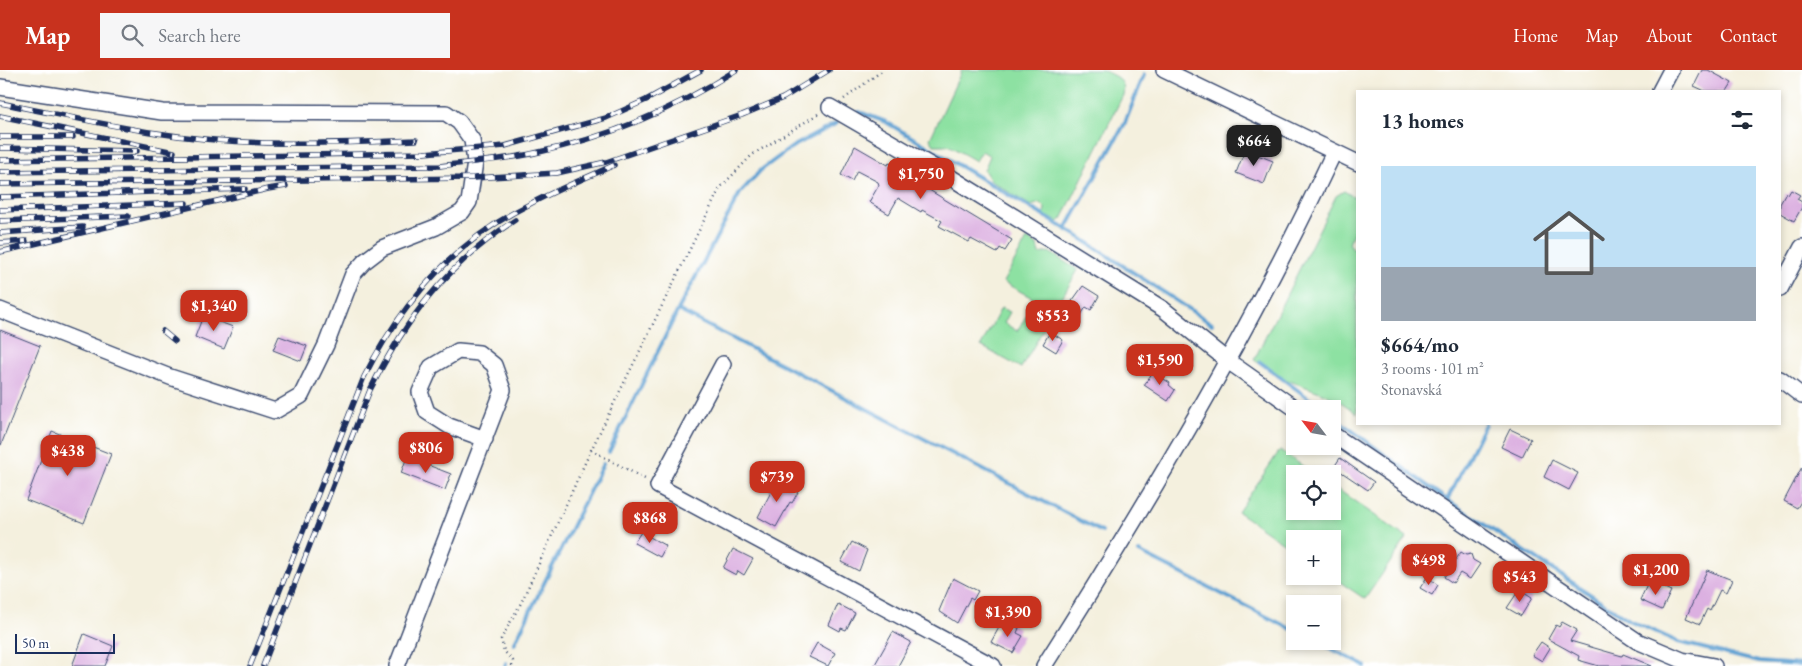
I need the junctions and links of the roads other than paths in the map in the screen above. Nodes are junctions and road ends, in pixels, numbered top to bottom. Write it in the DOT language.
graph roads {
  1 [pos="1164,70"];
  2 [pos="1671,70"];
  3 [pos="0,87"];
  4 [pos="1661,90"];
  5 [pos="830,107"];
  6 [pos="1334,152"];
  7 [pos="1356,162"];
  8 [pos="1802,247"];
  9 [pos="1781,287"];
  10 [pos="0,310"];
  11 [pos="1228,361"];
  12 [pos="722,364"];
  13 [pos="1781,380"];
  14 [pos="1802,396"];
  15 [pos="1286,402"];
  16 [pos="486,439"];
  17 [pos="1341,440"];
  18 [pos="397,666"];
  19 [pos="993,666"];
  20 [pos="1044,666"];
  21 [pos="1714,666"];
  1 -- 6 [label="street"];
  2 -- 4 [label="street"];
  3 -- 10 [label="street"];
  5 -- 11 [label="street"];
  6 -- 7 [label="street"];
  6 -- 11 [label="street"];
  8 -- 9 [label="street"];
  11 -- 15 [label="street"];
  11 -- 20 [label="street"];
  12 -- 19 [label="street"];
  13 -- 14 [label="street"];
  16 -- 16 [label="street"];
  16 -- 18 [label="street"];
  17 -- 21 [label="street"];
}
